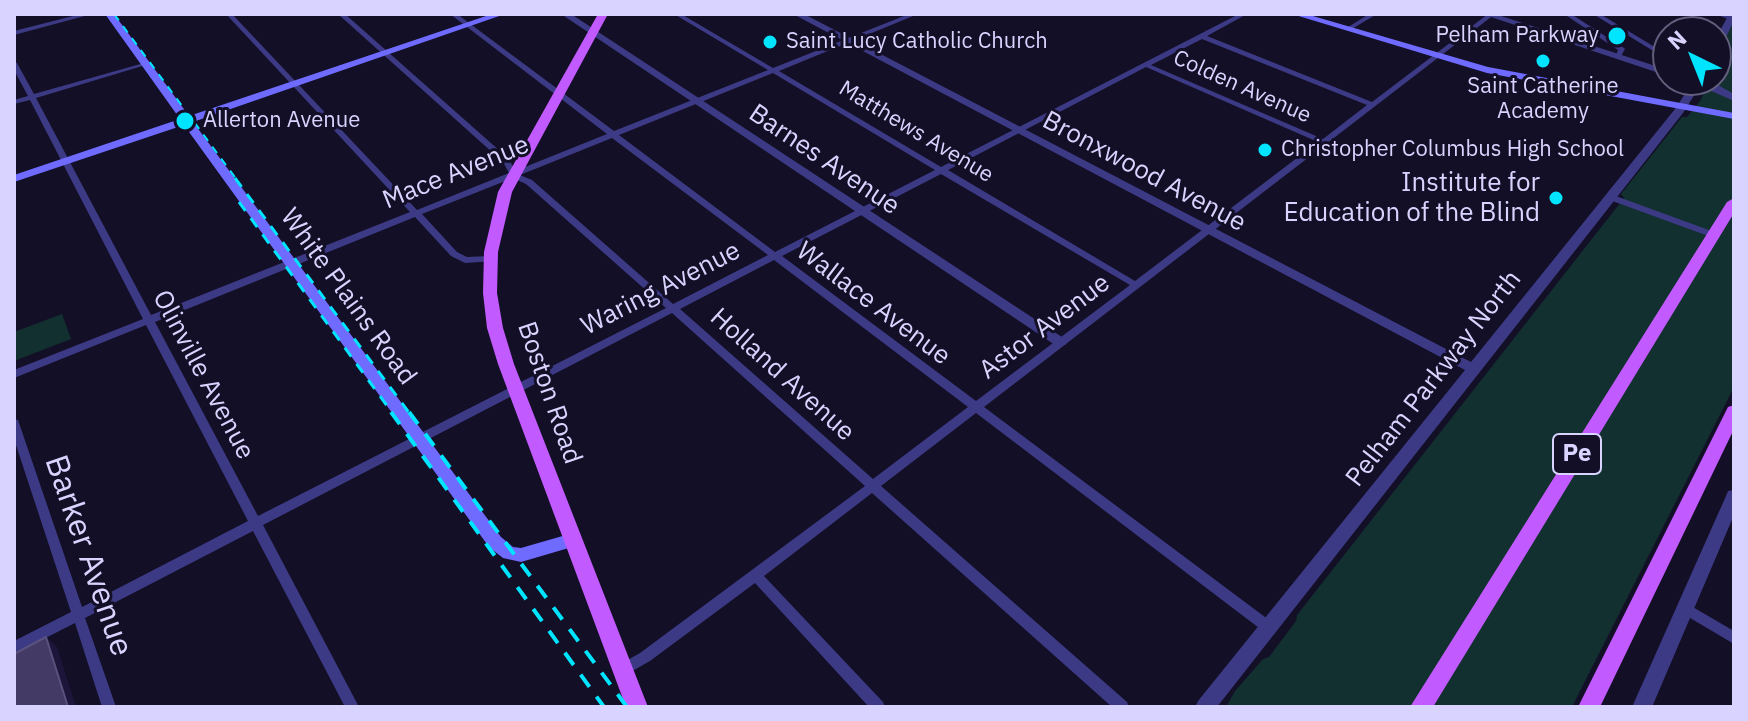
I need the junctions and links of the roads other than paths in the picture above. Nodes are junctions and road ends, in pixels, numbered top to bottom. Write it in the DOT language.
graph roads {
  1 [pos="89,14"];
  2 [pos="109,14"];
  3 [pos="229,14"];
  4 [pos="341,14"];
  5 [pos="453,14"];
  6 [pos="501,14"];
  7 [pos="565,14"];
  8 [pos="603,14"];
  9 [pos="677,14"];
  10 [pos="797,14"];
  11 [pos="915,14"];
  12 [pos="1244,14"];
  13 [pos="1296,14"];
  14 [pos="1374,14"];
  15 [pos="1489,14"];
  16 [pos="1567,14"];
  17 [pos="1596,14"];
  18 [pos="468,25"];
  19 [pos="1348,29"];
  20 [pos="14,33"];
  21 [pos="593,33"];
  22 [pos="1201,36"];
  23 [pos="848,41"];
  24 [pos="1652,48"];
  25 [pos="385,53"];
  26 [pos="1437,56"];
  27 [pos="1618,57"];
  28 [pos="14,63"];
  29 [pos="146,64"];
  30 [pos="1146,65"];
  31 [pos="1652,68"];
  32 [pos="773,71"];
  33 [pos="294,84"];
  34 [pos="558,94"];
  35 [pos="1690,96"];
  36 [pos="32,97"];
  37 [pos="696,101"];
  38 [pos="14,102"];
  39 [pos="1373,105"];
  40 [pos="1683,106"];
  41 [pos="1734,116"];
  42 [pos="186,120"];
  43 [pos="1018,130"];
  44 [pos="612,135"];
  45 [pos="1324,142"];
  46 [pos="66,161"];
  47 [pos="941,170"];
  48 [pos="514,175"];
  49 [pos="14,179"];
  50 [pos="1610,197"];
  51 [pos="1734,202"];
  52 [pos="861,211"];
  53 [pos="416,213"];
  54 [pos="1209,231"];
  55 [pos="1714,235"];
  56 [pos="772,257"];
  57 [pos="491,259"];
  58 [pos="291,263"];
  59 [pos="1136,285"];
  60 [pos="672,308"];
  61 [pos="149,320"];
  62 [pos="1060,342"];
  63 [pos="1472,368"];
  64 [pos="14,374"];
  65 [pos="515,389"];
  66 [pos="975,408"];
  67 [pos="1734,411"];
  68 [pos="14,423"];
  69 [pos="419,439"];
  70 [pos="873,486"];
  71 [pos="1732,508"];
  72 [pos="256,523"];
  73 [pos="573,540"];
  74 [pos="755,575"];
  75 [pos="1684,608"];
  76 [pos="78,615"];
  77 [pos="1268,627"];
  78 [pos="1734,638"];
  79 [pos="14,648"];
  80 [pos="622,670"];
  81 [pos="109,707"];
  82 [pos="352,707"];
  83 [pos="637,707"];
  84 [pos="878,707"];
  85 [pos="1122,707"];
  86 [pos="1205,707"];
  87 [pos="1421,707"];
  88 [pos="1589,707"];
  89 [pos="1642,707"];
  1 -- 20 [label="street"];
  2 -- 29 [label="main road, White Plains Road"];
  3 -- 33 [label="street"];
  4 -- 25 [label="street, Holland Avenue"];
  5 -- 18 [label="street, Wallace Avenue"];
  6 -- 18 [label="main road"];
  7 -- 21 [label="street, Barnes Avenue"];
  8 -- 21 [label="main road, Boston Road"];
  9 -- 32 [label="street, Matthews Avenue"];
  10 -- 23 [label="street, Bronxwood Avenue"];
  11 -- 23 [label="street, Mace Avenue"];
  12 -- 22 [label="street, Waring Avenue"];
  13 -- 19 [label="main road"];
  14 -- 19 [label="street"];
  15 -- 26 [label="street, Astor Avenue"];
  15 -- 27 [label="street"];
  16 -- 27 [label="street"];
  17 -- 24 [label="street"];
  18 -- 25 [label="main road"];
  18 -- 34 [label="street, Wallace Avenue"];
  19 -- 26 [label="main road"];
  21 -- 34 [label="main road, Boston Road"];
  21 -- 37 [label="street, Barnes Avenue"];
  22 -- 30 [label="street, Waring Avenue"];
  22 -- 39 [label="street"];
  23 -- 32 [label="street, Mace Avenue"];
  23 -- 43 [label="street, Bronxwood Avenue"];
  25 -- 33 [label="main road"];
  25 -- 48 [label="street, Holland Avenue"];
  26 -- 39 [label="street, Astor Avenue"];
  26 -- 40 [label="main road"];
  27 -- 31 [label="street"];
  28 -- 36 [label="street, Olinville Avenue"];
  29 -- 36 [label="street"];
  29 -- 42 [label="main road, White Plains Road"];
  30 -- 43 [label="street, Waring Avenue"];
  30 -- 45 [label="street, Colden Avenue"];
  32 -- 37 [label="street, Mace Avenue"];
  32 -- 47 [label="street, Matthews Avenue"];
  33 -- 42 [label="main road"];
  33 -- 53 [label="street"];
  34 -- 44 [label="street, Wallace Avenue"];
  34 -- 48 [label="main road, Boston Road"];
  35 -- 40 [label="street, Pelham Parkway North"];
  36 -- 38 [label="street"];
  36 -- 46 [label="street, Olinville Avenue"];
  37 -- 44 [label="street, Mace Avenue"];
  37 -- 52 [label="street, Barnes Avenue"];
  39 -- 45 [label="street, Astor Avenue"];
  40 -- 41 [label="main road"];
  40 -- 50 [label="street, Pelham Parkway North"];
  42 -- 46 [label="main road"];
  42 -- 58 [label="main road, White Plains Road"];
  43 -- 47 [label="street, Waring Avenue"];
  43 -- 54 [label="street, Bronxwood Avenue"];
  44 -- 48 [label="street, Mace Avenue"];
  44 -- 56 [label="street, Wallace Avenue"];
  45 -- 54 [label="street, Astor Avenue"];
  46 -- 49 [label="main road"];
  46 -- 61 [label="street, Olinville Avenue"];
  47 -- 52 [label="street, Waring Avenue"];
  47 -- 59 [label="street, Matthews Avenue"];
  48 -- 53 [label="street, Mace Avenue"];
  48 -- 57 [label="main road, Boston Road"];
  48 -- 60 [label="street, Holland Avenue"];
  50 -- 55 [label="street"];
  50 -- 63 [label="street, Pelham Parkway North"];
  51 -- 55 [label="main road, Pe"];
  52 -- 56 [label="street, Waring Avenue"];
  52 -- 62 [label="street, Barnes Avenue"];
  53 -- 57 [label="street"];
  53 -- 58 [label="street, Mace Avenue"];
  54 -- 59 [label="street, Astor Avenue"];
  54 -- 63 [label="street, Bronxwood Avenue"];
  55 -- 87 [label="main road, Pe"];
  56 -- 60 [label="street, Waring Avenue"];
  56 -- 66 [label="street, Wallace Avenue"];
  57 -- 65 [label="main road, Boston Road"];
  58 -- 61 [label="street, Mace Avenue"];
  58 -- 69 [label="main road, White Plains Road"];
  59 -- 62 [label="street, Astor Avenue"];
  60 -- 65 [label="street, Waring Avenue"];
  60 -- 70 [label="street, Holland Avenue"];
  61 -- 64 [label="street, Mace Avenue"];
  61 -- 72 [label="street, Olinville Avenue"];
  62 -- 66 [label="street, Astor Avenue"];
  63 -- 77 [label="street, Pelham Parkway North"];
  65 -- 69 [label="street, Waring Avenue"];
  65 -- 73 [label="main road, Boston Road"];
  66 -- 70 [label="street, Astor Avenue"];
  66 -- 77 [label="street, Wallace Avenue"];
  67 -- 88 [label="main road"];
  68 -- 76 [label="street, Barker Avenue"];
  69 -- 72 [label="street, Waring Avenue"];
  69 -- 73 [label="main road, White Plains Road"];
  70 -- 74 [label="street, Astor Avenue"];
  70 -- 85 [label="street, Holland Avenue"];
  71 -- 75 [label="street"];
  72 -- 76 [label="street, Waring Avenue"];
  72 -- 82 [label="street, Olinville Avenue"];
  73 -- 80 [label="main road, Boston Road"];
  74 -- 80 [label="street, Astor Avenue"];
  74 -- 84 [label="street"];
  75 -- 78 [label="street"];
  75 -- 89 [label="street"];
  76 -- 79 [label="street, Waring Avenue"];
  76 -- 81 [label="street, Barker Avenue"];
  77 -- 86 [label="street, Pelham Parkway North"];
  80 -- 83 [label="main road, Boston Road"];
}
